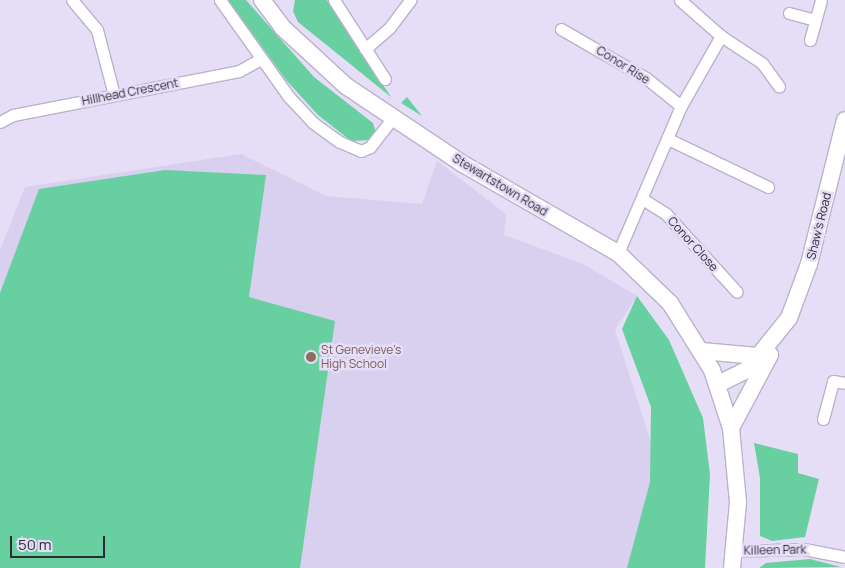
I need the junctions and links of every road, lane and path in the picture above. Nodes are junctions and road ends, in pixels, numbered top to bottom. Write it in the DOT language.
graph roads {
  1 [pos="72,0"];
  2 [pos="220,0"];
  3 [pos="334,0"];
  4 [pos="410,0"];
  5 [pos="680,0"];
  6 [pos="821,0"];
  7 [pos="268,2"];
  8 [pos="789,13"];
  9 [pos="815,20"];
  10 [pos="561,28"];
  11 [pos="721,36"];
  12 [pos="810,40"];
  13 [pos="365,49"];
  14 [pos="260,60"];
  15 [pos="385,79"];
  16 [pos="780,86"];
  17 [pos="114,95"];
  18 [pos="681,106"];
  19 [pos="393,118"];
  20 [pos="1,119"];
  21 [pos="844,126"];
  22 [pos="668,139"];
  23 [pos="768,187"];
  24 [pos="644,200"];
  25 [pos="618,253"];
  26 [pos="737,292"];
  27 [pos="784,328"];
  28 [pos="702,351"];
  29 [pos="757,356"];
  30 [pos="845,383"];
  31 [pos="718,384"];
  32 [pos="823,419"];
  33 [pos="731,428"];
  34 [pos="734,551"];
  35 [pos="845,557"];
  36 [pos="732,568"];
  1 -- 17 [label="street"];
  2 -- 14 [label="street"];
  3 -- 13 [label="street"];
  4 -- 13 [label="street"];
  5 -- 11 [label="street"];
  6 -- 9 [label="street"];
  7 -- 19 [label="main road, Stewartstown Road"];
  8 -- 9 [label="street"];
  9 -- 12 [label="street"];
  10 -- 18 [label="street, Conor Rise"];
  11 -- 16 [label="street"];
  11 -- 18 [label="street"];
  13 -- 15 [label="street"];
  14 -- 17 [label="street, Hillhead Crescent"];
  14 -- 19 [label="street"];
  17 -- 20 [label="street, Hillhead Crescent"];
  18 -- 22 [label="street"];
  19 -- 25 [label="main road, Stewartstown Road"];
  21 -- 27 [label="main road, Shaw's Road"];
  22 -- 23 [label="street"];
  22 -- 24 [label="street"];
  24 -- 25 [label="street"];
  24 -- 26 [label="street, Conor Close"];
  25 -- 28 [label="main road, Stewartstown Road"];
  27 -- 29 [label="main road, Shaw's Road"];
  27 -- 33 [label="main road, Shaw's Road"];
  28 -- 29 [label="main road"];
  28 -- 31 [label="main road, Stewartstown Road"];
  29 -- 31 [label="main road, Shaw's Road"];
  30 -- 32 [label="street"];
  31 -- 33 [label="main road, Stewartstown Road"];
  33 -- 34 [label="main road, Stewartstown Road"];
  34 -- 35 [label="street, Killeen Park"];
  34 -- 36 [label="main road, Stewartstown Road"];
}
